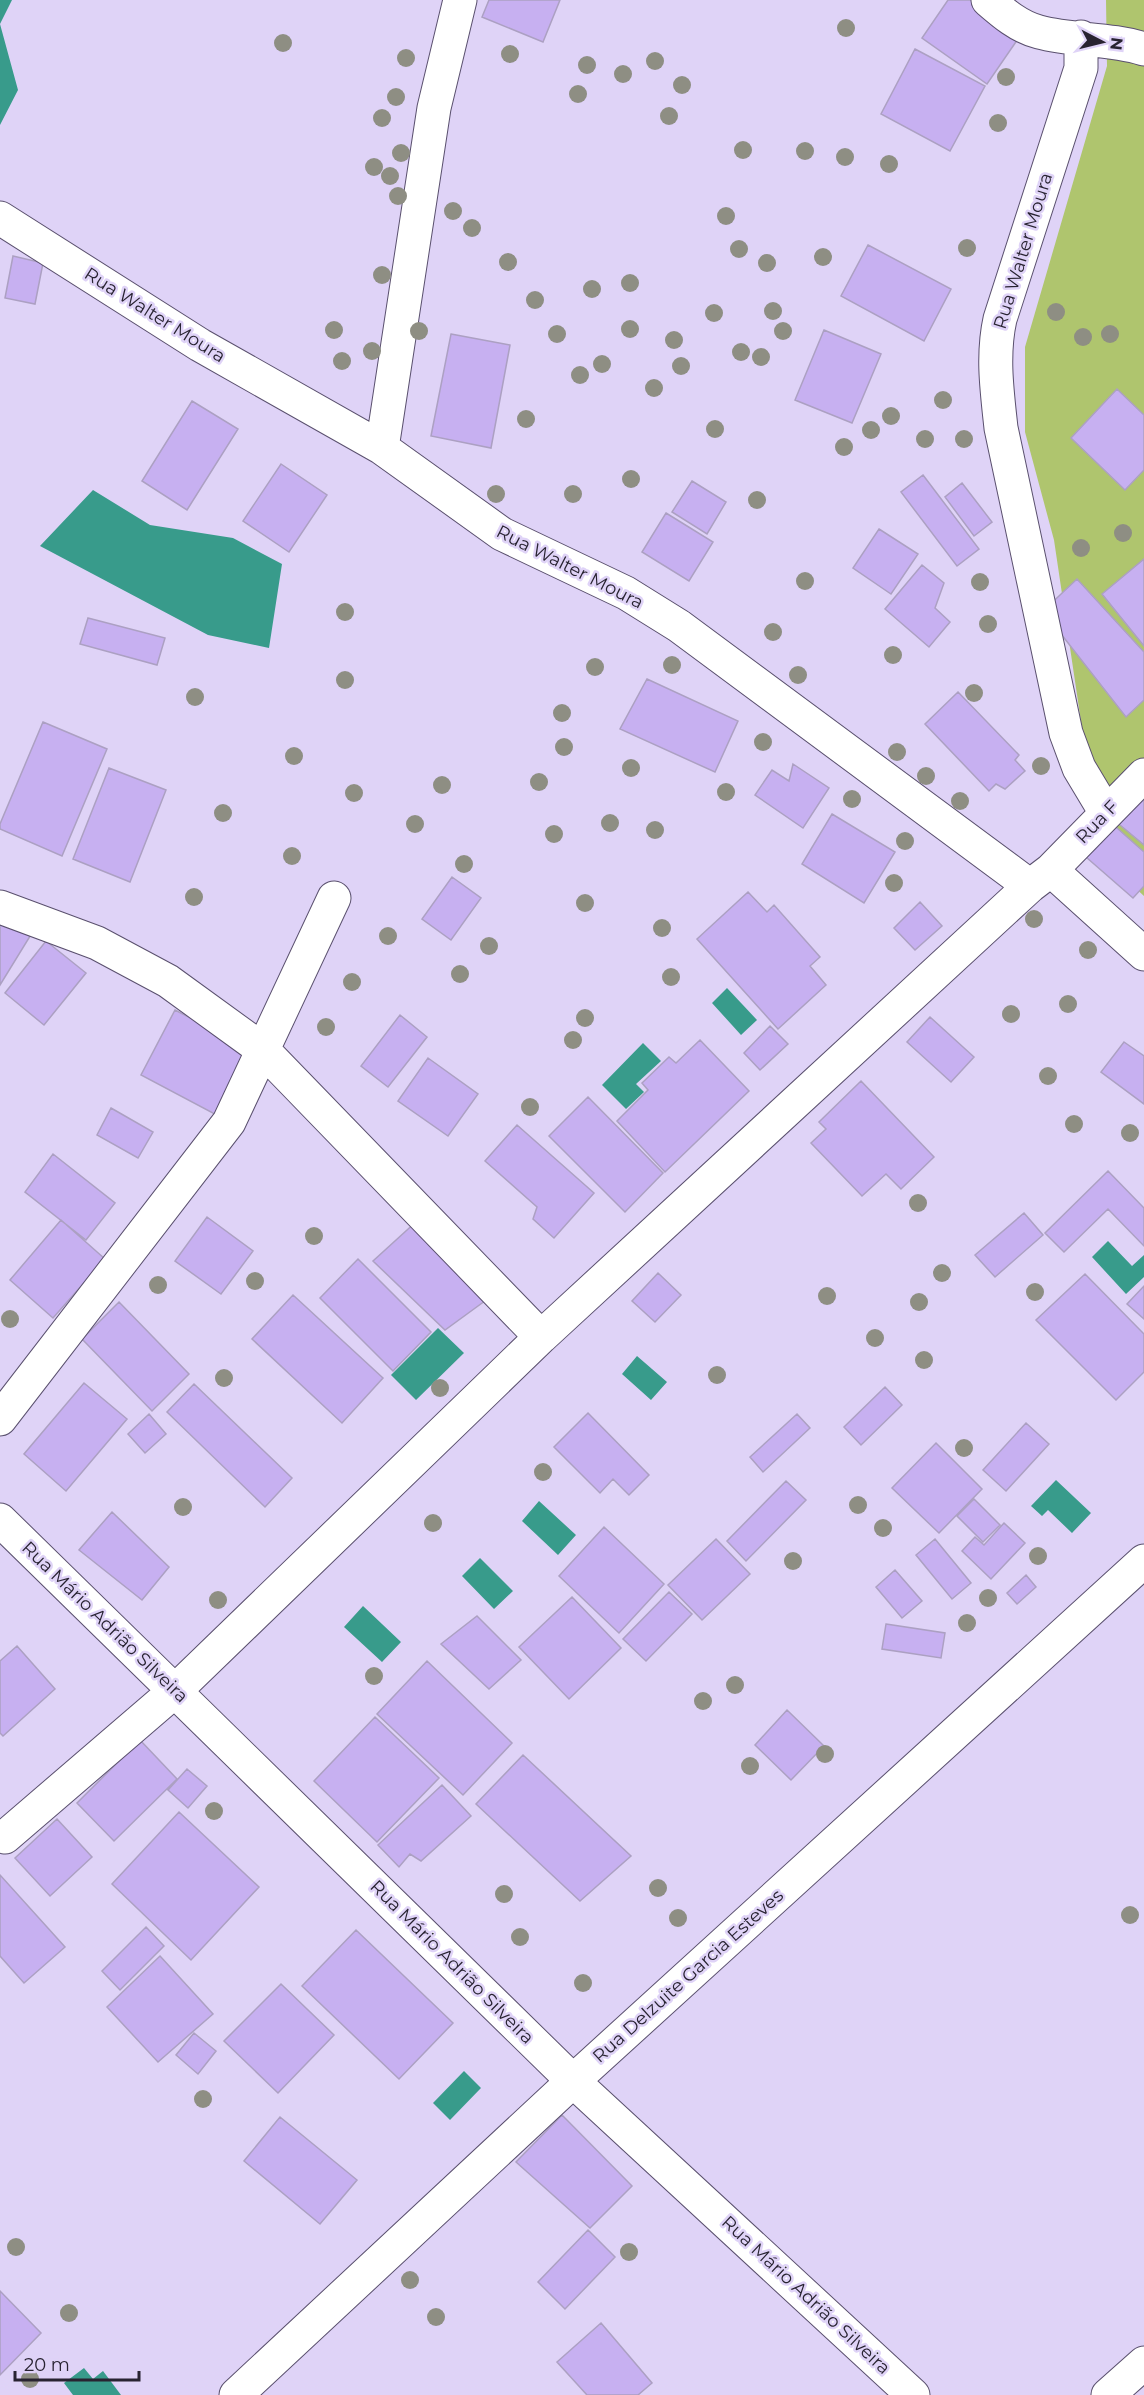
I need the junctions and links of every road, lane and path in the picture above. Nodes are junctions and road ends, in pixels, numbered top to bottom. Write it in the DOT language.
graph roads {
  1 [pos="460,0"];
  2 [pos="988,0"];
  3 [pos="1081,37"];
  4 [pos="1144,49"];
  5 [pos="0,218"];
  6 [pos="382,447"];
  7 [pos="1144,775"];
  8 [pos="1106,813"];
  9 [pos="1041,878"];
  10 [pos="334,898"];
  11 [pos="0,906"];
  12 [pos="1144,954"];
  13 [pos="263,1050"];
  14 [pos="541,1337"];
  15 [pos="0,1419"];
  16 [pos="0,1520"];
  17 [pos="1144,1561"];
  18 [pos="176,1690"];
  19 [pos="2,1838"];
  20 [pos="573,2081"];
  21 [pos="1144,2363"];
  22 [pos="236,2395"];
  23 [pos="913,2395"];
  24 [pos="1108,2395"];
  1 -- 6 [label="street"];
  2 -- 3 [label="street"];
  3 -- 4 [label="street"];
  3 -- 8 [label="street, Rua Walter Moura"];
  5 -- 6 [label="street, Rua Walter Moura"];
  6 -- 9 [label="street, Rua Walter Moura"];
  7 -- 8 [label="street, Rua F"];
  8 -- 9 [label="street, Rua F"];
  9 -- 12 [label="street, Rua Walter Moura"];
  9 -- 14 [label="street, Rua F"];
  10 -- 13 [label="street"];
  11 -- 13 [label="street"];
  13 -- 14 [label="street"];
  13 -- 15 [label="street"];
  14 -- 18 [label="street, Rua F"];
  16 -- 18 [label="street, Rua Mário Adrião Silveira"];
  17 -- 20 [label="street, Rua Delzuite Garcia Esteves"];
  18 -- 19 [label="street, Rua F"];
  18 -- 20 [label="street, Rua Mário Adrião Silveira"];
  20 -- 22 [label="street, Rua Delzuite Garcia Esteves"];
  20 -- 23 [label="street, Rua Mário Adrião Silveira"];
  21 -- 24 [label="street"];
}
